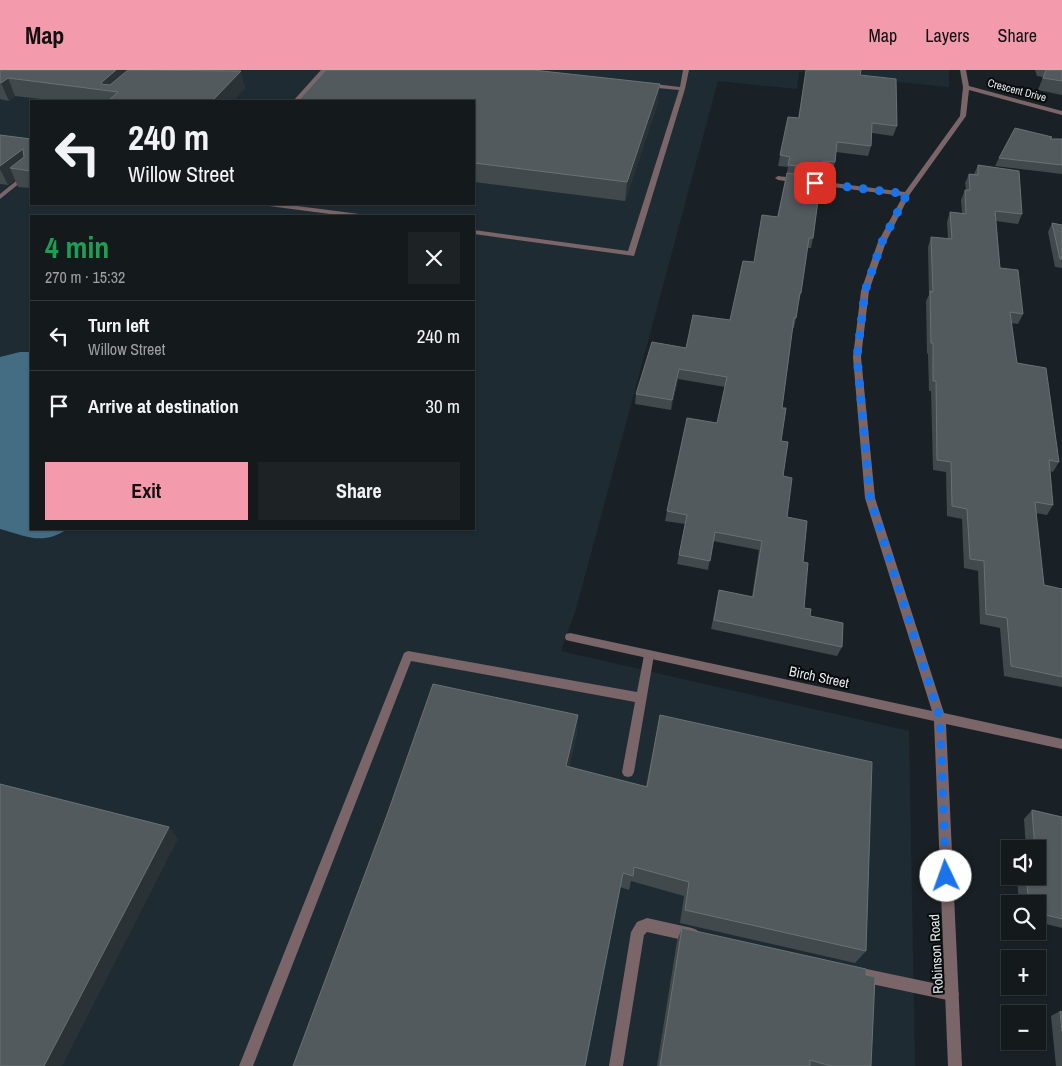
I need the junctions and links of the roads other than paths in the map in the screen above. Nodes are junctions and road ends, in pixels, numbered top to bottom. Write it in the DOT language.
graph roads {
  1 [pos="324,70"];
  2 [pos="686,70"];
  3 [pos="963,70"];
  4 [pos="637,84"];
  5 [pos="966,87"];
  6 [pos="682,89"];
  7 [pos="297,100"];
  8 [pos="1062,113"];
  9 [pos="30,171"];
  10 [pos="778,178"];
  11 [pos="907,194"];
  12 [pos="0,197"];
  13 [pos="276,205"];
  14 [pos="352,215"];
  15 [pos="475,232"];
  16 [pos="570,637"];
  17 [pos="649,655"];
  18 [pos="641,698"];
  19 [pos="940,718"];
  20 [pos="1062,744"];
  21 [pos="628,772"];
  22 [pos="709,939"];
  23 [pos="845,971"];
  24 [pos="952,994"];
  25 [pos="246,1066"];
  26 [pos="616,1066"];
  27 [pos="955,1066"];
  1 -- 7 [label="street"];
  2 -- 6 [label="street"];
  3 -- 5 [label="street, Robinson Road"];
  4 -- 6 [label="street"];
  5 -- 8 [label="street, Crescent Drive"];
  5 -- 11 [label="street, Robinson Road"];
  6 -- 15 [label="street"];
  9 -- 12 [label="street"];
  10 -- 11 [label="street"];
  11 -- 19 [label="street, Robinson Road"];
  13 -- 14 [label="street"];
  16 -- 17 [label="street, Birch Street"];
  17 -- 18 [label="street"];
  17 -- 19 [label="street, Birch Street"];
  18 -- 21 [label="street"];
  18 -- 25 [label="street"];
  19 -- 20 [label="street, Birch Street"];
  19 -- 24 [label="street, Robinson Road"];
  22 -- 26 [label="street"];
  23 -- 24 [label="street"];
  24 -- 27 [label="street, Robinson Road"];
}
